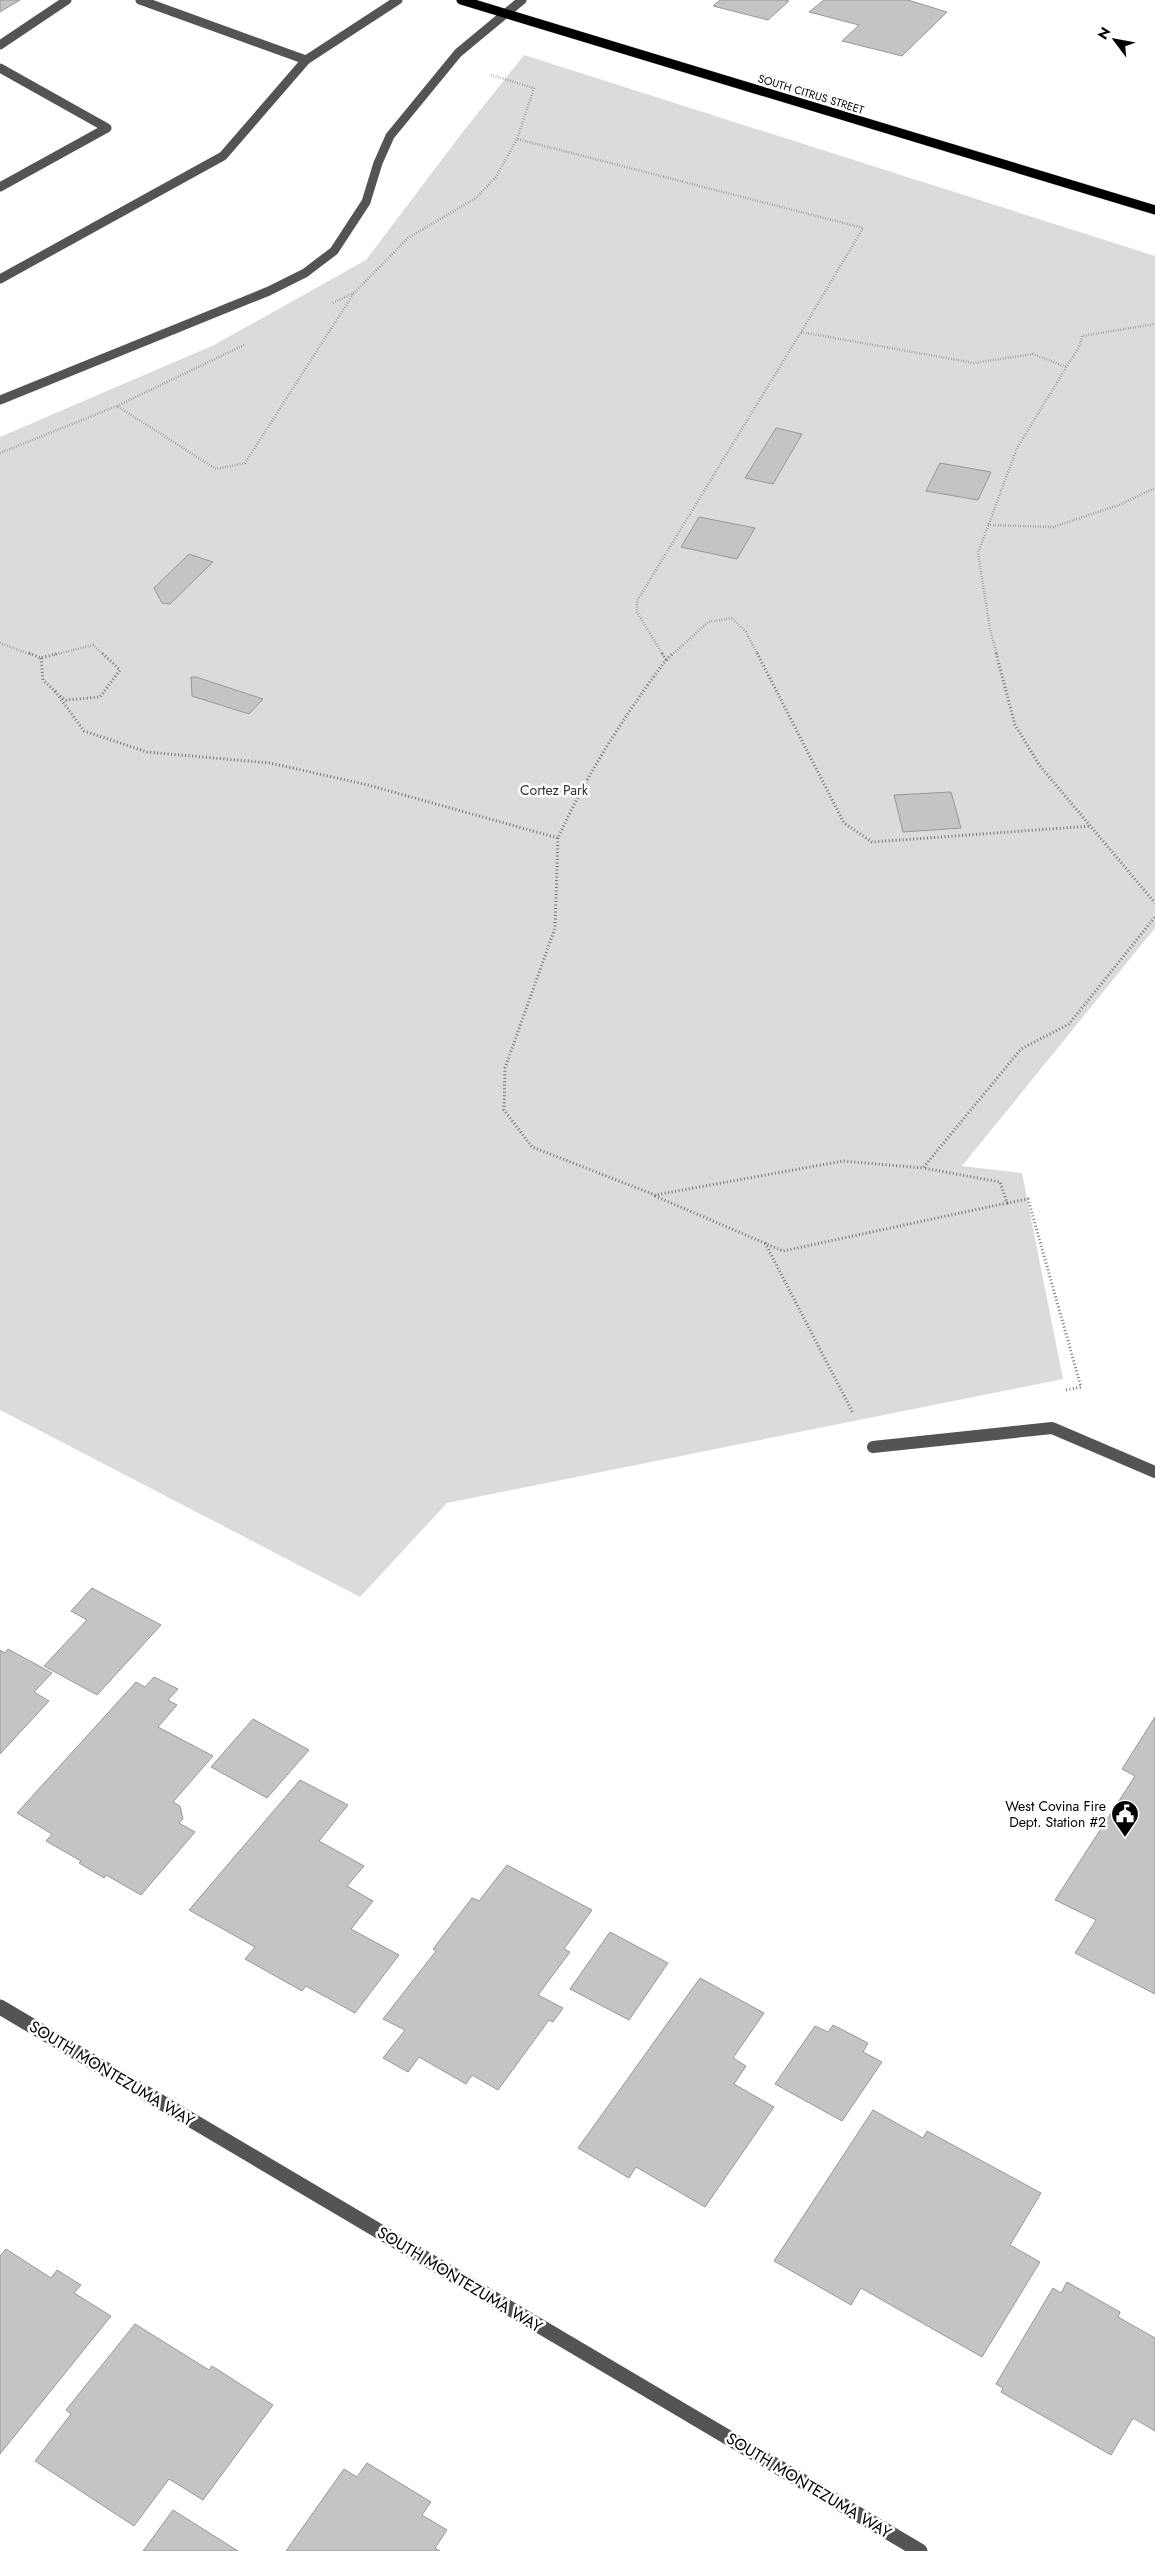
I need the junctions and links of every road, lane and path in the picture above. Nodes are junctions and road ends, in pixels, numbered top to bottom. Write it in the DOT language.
graph roads {
  1 [pos="68,0"];
  2 [pos="140,0"];
  3 [pos="398,0"];
  4 [pos="461,0"];
  5 [pos="522,0"];
  6 [pos="504,13"];
  7 [pos="0,45"];
  8 [pos="306,60"];
  9 [pos="0,68"];
  10 [pos="496,70"];
  11 [pos="517,139"];
  12 [pos="0,187"];
  13 [pos="1155,210"];
  14 [pos="0,279"];
  15 [pos="354,292"];
  16 [pos="328,305"];
  17 [pos="1155,324"];
  18 [pos="801,332"];
  19 [pos="249,343"];
  20 [pos="1066,367"];
  21 [pos="0,400"];
  22 [pos="117,406"];
  23 [pos="0,453"];
  24 [pos="1155,488"];
  25 [pos="988,525"];
  26 [pos="0,643"];
  27 [pos="41,658"];
  28 [pos="666,660"];
  29 [pos="55,691"];
  30 [pos="1091,826"];
  31 [pos="558,838"];
  32 [pos="1155,903"];
  33 [pos="1155,917"];
  34 [pos="923,1168"];
  35 [pos="655,1195"];
  36 [pos="1007,1203"];
  37 [pos="765,1243"];
  38 [pos="1062,1391"];
  39 [pos="856,1421"];
  40 [pos="873,1447"];
  41 [pos="1155,1472"];
  42 [pos="0,2007"];
  43 [pos="920,2551"];
  1 -- 7 [label="street"];
  2 -- 8 [label="street"];
  3 -- 8 [label="street"];
  4 -- 6 [label="main road, SOUTH CITRUS STREET"];
  5 -- 6 [label="street"];
  6 -- 13 [label="main road, SOUTH CITRUS STREET"];
  6 -- 21 [label="street"];
  8 -- 14 [label="street"];
  9 -- 12 [label="street"];
  10 -- 11 [label="path"];
  11 -- 15 [label="path"];
  11 -- 18 [label="path"];
  15 -- 16 [label="path"];
  15 -- 22 [label="path"];
  17 -- 20 [label="path"];
  18 -- 20 [label="path"];
  18 -- 28 [label="path"];
  19 -- 22 [label="path"];
  20 -- 25 [label="path"];
  22 -- 23 [label="path"];
  24 -- 25 [label="path"];
  25 -- 30 [label="path"];
  26 -- 27 [label="path"];
  27 -- 29 [label="path"];
  27 -- 29 [label="path"];
  28 -- 30 [label="path"];
  28 -- 31 [label="path"];
  29 -- 31 [label="path"];
  30 -- 32 [label="path"];
  31 -- 35 [label="path"];
  33 -- 34 [label="path"];
  34 -- 35 [label="path"];
  34 -- 36 [label="path"];
  35 -- 37 [label="path"];
  36 -- 37 [label="path"];
  36 -- 38 [label="path"];
  37 -- 39 [label="path"];
  40 -- 41 [label="street"];
  42 -- 43 [label="street, SOUTH MONTEZUMA WAY"];
}
